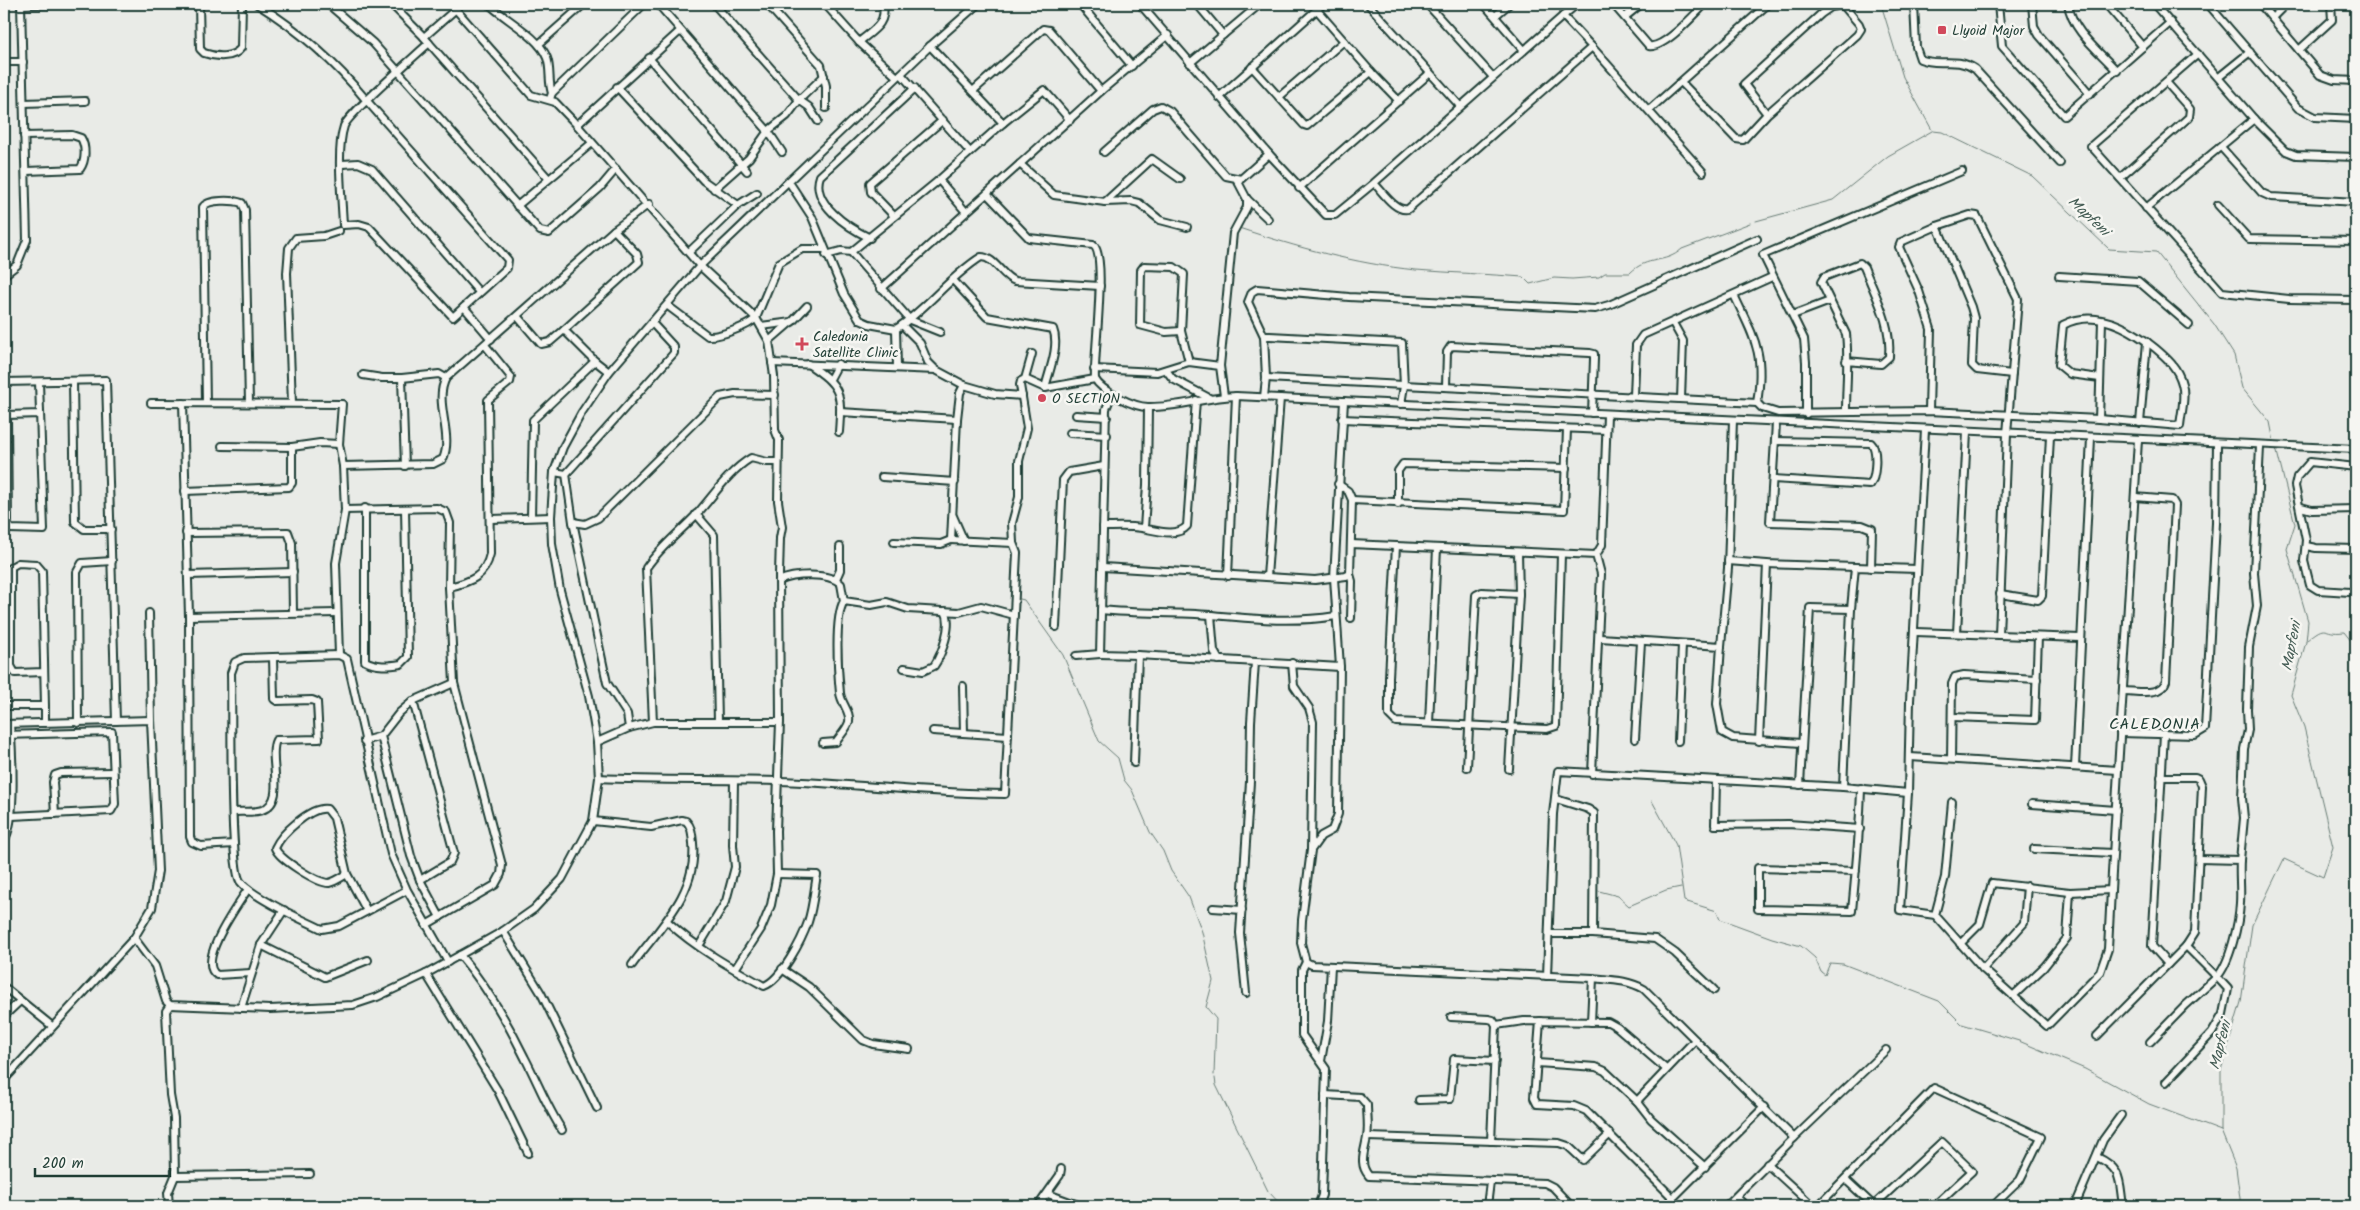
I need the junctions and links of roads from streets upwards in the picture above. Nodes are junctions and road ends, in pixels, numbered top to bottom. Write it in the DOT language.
graph roads {
  1 [pos="21,4"];
  2 [pos="56,4"];
  3 [pos="200,4"];
  4 [pos="242,4"];
  5 [pos="257,4"];
  6 [pos="328,4"];
  7 [pos="391,4"];
  8 [pos="489,4"];
  9 [pos="584,4"];
  10 [pos="644,4"];
  11 [pos="658,4"];
  12 [pos="714,4"];
  13 [pos="767,4"];
  14 [pos="825,4"];
  15 [pos="838,4"];
  16 [pos="883,4"];
  17 [pos="978,4"];
  18 [pos="1080,4"];
  19 [pos="1140,4"];
  20 [pos="1197,4"];
  21 [pos="1260,4"];
  22 [pos="1323,4"];
  23 [pos="1368,4"];
  24 [pos="1427,4"];
  25 [pos="1484,4"];
  26 [pos="1509,4"];
  27 [pos="1577,4"];
  28 [pos="1613,4"];
  29 [pos="1641,4"];
  30 [pos="1705,4"];
  31 [pos="1768,4"];
  32 [pos="1914,4"];
  33 [pos="1998,4"];
  34 [pos="2032,4"];
  35 [pos="2068,4"];
  36 [pos="2106,4"];
  37 [pos="2154,4"];
  38 [pos="2208,4"];
  39 [pos="2260,4"];
  40 [pos="2286,4"];
  41 [pos="2331,4"];
  42 [pos="453,6"];
  43 [pos="831,10"];
  44 [pos="1316,10"];
  45 [pos="1495,16"];
  46 [pos="1563,16"];
  47 [pos="1625,17"];
  48 [pos="2272,18"];
  49 [pos="2171,22"];
  50 [pos="680,31"];
  51 [pos="1168,35"];
  52 [pos="1223,35"];
  53 [pos="424,37"];
  54 [pos="1344,41"];
  55 [pos="860,42"];
  56 [pos="429,43"];
  57 [pos="539,44"];
  58 [pos="930,46"];
  59 [pos="1592,47"];
  60 [pos="2143,47"];
  61 [pos="1524,50"];
  62 [pos="2299,50"];
  63 [pos="2250,52"];
  64 [pos="2198,54"];
  65 [pos="649,58"];
  66 [pos="4,62"];
  67 [pos="23,62"];
  68 [pos="1190,63"];
  69 [pos="1132,66"];
  70 [pos="1252,67"];
  71 [pos="2118,71"];
  72 [pos="1371,72"];
  73 [pos="397,73"];
  74 [pos="1429,74"];
  75 [pos="824,76"];
  76 [pos="899,76"];
  77 [pos="1493,77"];
  78 [pos="2219,77"];
  79 [pos="2356,81"];
  80 [pos="2166,82"];
  81 [pos="1682,83"];
  82 [pos="617,87"];
  83 [pos="915,88"];
  84 [pos="974,90"];
  85 [pos="1102,91"];
  86 [pos="2090,94"];
  87 [pos="551,96"];
  88 [pos="1219,97"];
  89 [pos="1279,97"];
  90 [pos="799,100"];
  91 [pos="1399,100"];
  92 [pos="85,101"];
  93 [pos="367,101"];
  94 [pos="24,103"];
  95 [pos="1460,106"];
  96 [pos="826,108"];
  97 [pos="1649,110"];
  98 [pos="1767,114"];
  99 [pos="2254,119"];
  100 [pos="2356,119"];
  101 [pos="943,120"];
  102 [pos="1070,120"];
  103 [pos="818,121"];
  104 [pos="1003,123"];
  105 [pos="577,125"];
  106 [pos="768,131"];
  107 [pos="24,136"];
  108 [pos="592,143"];
  109 [pos="2221,147"];
  110 [pos="782,152"];
  111 [pos="970,152"];
  112 [pos="1104,152"];
  113 [pos="1269,154"];
  114 [pos="2356,156"];
  115 [pos="342,164"];
  116 [pos="742,164"];
  117 [pos="1020,164"];
  118 [pos="2060,164"];
  119 [pos="616,169"];
  120 [pos="26,171"];
  121 [pos="747,171"];
  122 [pos="1703,172"];
  123 [pos="1962,172"];
  124 [pos="548,178"];
  125 [pos="2120,178"];
  126 [pos="1180,179"];
  127 [pos="940,180"];
  128 [pos="1237,180"];
  129 [pos="788,182"];
  130 [pos="1374,183"];
  131 [pos="1300,188"];
  132 [pos="714,189"];
  133 [pos="757,193"];
  134 [pos="987,194"];
  135 [pos="1247,199"];
  136 [pos="1105,202"];
  137 [pos="2356,202"];
  138 [pos="648,204"];
  139 [pos="738,205"];
  140 [pos="2218,205"];
  141 [pos="518,206"];
  142 [pos="2146,208"];
  143 [pos="966,212"];
  144 [pos="894,216"];
  145 [pos="1268,219"];
  146 [pos="1937,226"];
  147 [pos="1187,227"];
  148 [pos="614,230"];
  149 [pos="339,231"];
  150 [pos="870,238"];
  151 [pos="1757,239"];
  152 [pos="2356,241"];
  153 [pos="689,252"];
  154 [pos="825,252"];
  155 [pos="850,252"];
  156 [pos="700,266"];
  157 [pos="4,276"];
  158 [pos="2059,276"];
  159 [pos="1772,278"];
  160 [pos="952,280"];
  161 [pos="1100,286"];
  162 [pos="882,289"];
  163 [pos="479,292"];
  164 [pos="1734,295"];
  165 [pos="2356,300"];
  166 [pos="1830,301"];
  167 [pos="668,306"];
  168 [pos="807,306"];
  169 [pos="464,307"];
  170 [pos="1792,315"];
  171 [pos="517,316"];
  172 [pos="756,318"];
  173 [pos="910,320"];
  174 [pos="2102,321"];
  175 [pos="792,322"];
  176 [pos="652,323"];
  177 [pos="1673,323"];
  178 [pos="902,325"];
  179 [pos="2189,325"];
  180 [pos="761,326"];
  181 [pos="896,329"];
  182 [pos="564,330"];
  183 [pos="940,332"];
  184 [pos="1181,332"];
  185 [pos="1264,336"];
  186 [pos="491,339"];
  187 [pos="769,341"];
  188 [pos="2147,342"];
  189 [pos="485,345"];
  190 [pos="1032,354"];
  191 [pos="595,361"];
  192 [pos="1846,361"];
  193 [pos="1190,362"];
  194 [pos="772,363"];
  195 [pos="807,363"];
  196 [pos="838,364"];
  197 [pos="1220,366"];
  198 [pos="897,367"];
  199 [pos="1094,369"];
  200 [pos="936,370"];
  201 [pos="1166,370"];
  202 [pos="610,372"];
  203 [pos="2012,374"];
  204 [pos="364,375"];
  205 [pos="402,378"];
  206 [pos="446,378"];
  207 [pos="1266,378"];
  208 [pos="2100,378"];
  209 [pos="830,379"];
  210 [pos="1024,379"];
  211 [pos="1095,379"];
  212 [pos="73,381"];
  213 [pos="4,382"];
  214 [pos="40,382"];
  215 [pos="964,385"];
  216 [pos="1404,386"];
  217 [pos="1446,386"];
  218 [pos="1044,388"];
  219 [pos="1112,394"];
  220 [pos="1594,394"];
  221 [pos="775,395"];
  222 [pos="1022,396"];
  223 [pos="1224,396"];
  224 [pos="1236,396"];
  225 [pos="1634,396"];
  226 [pos="1264,397"];
  227 [pos="1209,398"];
  228 [pos="1280,398"];
  229 [pos="1681,399"];
  230 [pos="1196,400"];
  231 [pos="1344,401"];
  232 [pos="292,402"];
  233 [pos="183,403"];
  234 [pos="206,403"];
  235 [pos="249,403"];
  236 [pos="1757,403"];
  237 [pos="151,404"];
  238 [pos="1401,404"];
  239 [pos="1148,407"];
  240 [pos="1846,411"];
  241 [pos="1929,411"];
  242 [pos="840,412"];
  243 [pos="1592,413"];
  244 [pos="40,414"];
  245 [pos="1607,414"];
  246 [pos="1806,414"];
  247 [pos="1076,415"];
  248 [pos="2009,415"];
  249 [pos="1107,418"];
  250 [pos="957,419"];
  251 [pos="1342,419"];
  252 [pos="2100,419"];
  253 [pos="1733,420"];
  254 [pos="1776,423"];
  255 [pos="2140,423"];
  256 [pos="1566,428"];
  257 [pos="1606,430"];
  258 [pos="1925,430"];
  259 [pos="839,432"];
  260 [pos="1967,432"];
  261 [pos="1070,434"];
  262 [pos="2007,434"];
  263 [pos="1107,435"];
  264 [pos="2050,436"];
  265 [pos="2091,438"];
  266 [pos="2138,440"];
  267 [pos="1775,441"];
  268 [pos="339,444"];
  269 [pos="2218,444"];
  270 [pos="222,446"];
  271 [pos="2260,446"];
  272 [pos="292,447"];
  273 [pos="2356,449"];
  274 [pos="778,462"];
  275 [pos="344,466"];
  276 [pos="405,466"];
  277 [pos="1104,466"];
  278 [pos="2356,466"];
  279 [pos="1566,468"];
  280 [pos="554,472"];
  281 [pos="566,474"];
  282 [pos="882,477"];
  283 [pos="1773,479"];
  284 [pos="955,482"];
  285 [pos="1338,484"];
  286 [pos="185,491"];
  287 [pos="2135,497"];
  288 [pos="1352,500"];
  289 [pos="1398,504"];
  290 [pos="365,508"];
  291 [pos="2301,508"];
  292 [pos="2356,509"];
  293 [pos="345,510"];
  294 [pos="405,510"];
  295 [pos="696,514"];
  296 [pos="953,514"];
  297 [pos="531,517"];
  298 [pos="551,517"];
  299 [pos="491,518"];
  300 [pos="573,522"];
  301 [pos="1102,527"];
  302 [pos="1144,528"];
  303 [pos="111,529"];
  304 [pos="186,533"];
  305 [pos="951,540"];
  306 [pos="964,541"];
  307 [pos="894,542"];
  308 [pos="1013,543"];
  309 [pos="1352,544"];
  310 [pos="1396,546"];
  311 [pos="2306,546"];
  312 [pos="840,548"];
  313 [pos="1436,548"];
  314 [pos="2356,549"];
  315 [pos="1518,552"];
  316 [pos="1561,554"];
  317 [pos="1596,555"];
  318 [pos="112,561"];
  319 [pos="1728,561"];
  320 [pos="1767,564"];
  321 [pos="1103,567"];
  322 [pos="1855,567"];
  323 [pos="1871,568"];
  324 [pos="1917,569"];
  325 [pos="293,572"];
  326 [pos="1350,574"];
  327 [pos="188,575"];
  328 [pos="1228,576"];
  329 [pos="779,577"];
  330 [pos="1266,577"];
  331 [pos="1334,578"];
  332 [pos="836,579"];
  333 [pos="449,587"];
  334 [pos="2350,592"];
  335 [pos="1519,594"];
  336 [pos="2000,594"];
  337 [pos="844,601"];
  338 [pos="1851,609"];
  339 [pos="1101,610"];
  340 [pos="945,611"];
  341 [pos="337,612"];
  342 [pos="150,613"];
  343 [pos="293,613"];
  344 [pos="1014,615"];
  345 [pos="1211,615"];
  346 [pos="189,616"];
  347 [pos="1336,616"];
  348 [pos="1351,618"];
  349 [pos="1056,627"];
  350 [pos="1916,632"];
  351 [pos="1957,633"];
  352 [pos="1999,635"];
  353 [pos="2038,637"];
  354 [pos="1600,638"];
  355 [pos="2080,638"];
  356 [pos="1641,642"];
  357 [pos="1682,644"];
  358 [pos="1721,646"];
  359 [pos="1100,654"];
  360 [pos="339,656"];
  361 [pos="1076,656"];
  362 [pos="1138,656"];
  363 [pos="274,658"];
  364 [pos="1219,660"];
  365 [pos="1255,662"];
  366 [pos="1292,663"];
  367 [pos="1340,667"];
  368 [pos="904,668"];
  369 [pos="44,672"];
  370 [pos="2037,679"];
  371 [pos="454,682"];
  372 [pos="963,686"];
  373 [pos="2123,691"];
  374 [pos="414,701"];
  375 [pos="4,706"];
  376 [pos="45,706"];
  377 [pos="1952,717"];
  378 [pos="151,720"];
  379 [pos="116,721"];
  380 [pos="78,722"];
  381 [pos="653,722"];
  382 [pos="718,722"];
  383 [pos="780,722"];
  384 [pos="45,723"];
  385 [pos="1429,723"];
  386 [pos="7,724"];
  387 [pos="1469,725"];
  388 [pos="1512,727"];
  389 [pos="629,728"];
  390 [pos="933,731"];
  391 [pos="964,733"];
  392 [pos="2120,733"];
  393 [pos="2164,734"];
  394 [pos="7,735"];
  395 [pos="381,736"];
  396 [pos="1008,736"];
  397 [pos="1635,739"];
  398 [pos="364,741"];
  399 [pos="1678,741"];
  400 [pos="1759,741"];
  401 [pos="597,742"];
  402 [pos="823,743"];
  403 [pos="1801,743"];
  404 [pos="1910,757"];
  405 [pos="1950,759"];
  406 [pos="1134,762"];
  407 [pos="1467,766"];
  408 [pos="2075,767"];
  409 [pos="1509,769"];
  410 [pos="2118,770"];
  411 [pos="112,772"];
  412 [pos="1592,774"];
  413 [pos="2160,776"];
  414 [pos="599,778"];
  415 [pos="734,781"];
  416 [pos="778,781"];
  417 [pos="1716,781"];
  418 [pos="1800,785"];
  419 [pos="1843,787"];
  420 [pos="1861,788"];
  421 [pos="1908,793"];
  422 [pos="1556,799"];
  423 [pos="1952,802"];
  424 [pos="2032,804"];
  425 [pos="2116,810"];
  426 [pos="234,812"];
  427 [pos="55,814"];
  428 [pos="12,816"];
  429 [pos="593,821"];
  430 [pos="1860,829"];
  431 [pos="4,840"];
  432 [pos="234,844"];
  433 [pos="2034,849"];
  434 [pos="1311,850"];
  435 [pos="2112,853"];
  436 [pos="2199,859"];
  437 [pos="2240,860"];
  438 [pos="1856,871"];
  439 [pos="347,874"];
  440 [pos="777,874"];
  441 [pos="420,880"];
  442 [pos="2027,886"];
  443 [pos="248,889"];
  444 [pos="407,890"];
  445 [pos="2111,890"];
  446 [pos="2070,892"];
  447 [pos="1213,908"];
  448 [pos="284,910"];
  449 [pos="1242,910"];
  450 [pos="367,911"];
  451 [pos="1935,915"];
  452 [pos="440,917"];
  453 [pos="668,922"];
  454 [pos="426,925"];
  455 [pos="503,931"];
  456 [pos="1550,934"];
  457 [pos="1593,934"];
  458 [pos="134,938"];
  459 [pos="1960,944"];
  460 [pos="261,945"];
  461 [pos="699,946"];
  462 [pos="2186,946"];
  463 [pos="460,955"];
  464 [pos="368,960"];
  465 [pos="448,962"];
  466 [pos="1306,962"];
  467 [pos="2168,964"];
  468 [pos="632,965"];
  469 [pos="1331,966"];
  470 [pos="1983,969"];
  471 [pos="735,970"];
  472 [pos="782,970"];
  473 [pos="251,974"];
  474 [pos="426,974"];
  475 [pos="1547,976"];
  476 [pos="2217,977"];
  477 [pos="1593,978"];
  478 [pos="4,987"];
  479 [pos="1714,990"];
  480 [pos="1246,993"];
  481 [pos="2013,996"];
  482 [pos="20,1001"];
  483 [pos="170,1005"];
  484 [pos="241,1008"];
  485 [pos="4,1016"];
  486 [pos="1451,1017"];
  487 [pos="1540,1021"];
  488 [pos="1591,1022"];
  489 [pos="1496,1025"];
  490 [pos="52,1026"];
  491 [pos="2097,1036"];
  492 [pos="1695,1040"];
  493 [pos="2150,1042"];
  494 [pos="909,1049"];
  495 [pos="1886,1050"];
  496 [pos="1321,1061"];
  497 [pos="1495,1061"];
  498 [pos="1537,1063"];
  499 [pos="1666,1069"];
  500 [pos="4,1080"];
  501 [pos="2166,1082"];
  502 [pos="1325,1095"];
  503 [pos="1419,1100"];
  504 [pos="1637,1101"];
  505 [pos="1764,1107"];
  506 [pos="597,1108"];
  507 [pos="2121,1116"];
  508 [pos="562,1130"];
  509 [pos="1610,1134"];
  510 [pos="1368,1136"];
  511 [pos="1794,1138"];
  512 [pos="1491,1141"];
  513 [pos="528,1153"];
  514 [pos="2097,1157"];
  515 [pos="1767,1164"];
  516 [pos="1704,1167"];
  517 [pos="1061,1169"];
  518 [pos="310,1174"];
  519 [pos="175,1176"];
  520 [pos="1845,1178"];
  521 [pos="1490,1182"];
  522 [pos="1048,1194"];
  523 [pos="1736,1197"];
  524 [pos="1673,1198"];
  525 [pos="169,1206"];
  526 [pos="1038,1206"];
  527 [pos="1081,1206"];
  528 [pos="1318,1206"];
  529 [pos="1487,1206"];
  530 [pos="1571,1206"];
  531 [pos="1665,1206"];
  532 [pos="1726,1206"];
  533 [pos="1746,1206"];
  534 [pos="1812,1206"];
  535 [pos="1818,1206"];
  536 [pos="1873,1206"];
  537 [pos="1934,1206"];
  538 [pos="1993,1206"];
  539 [pos="2075,1206"];
  540 [pos="2123,1206"];
  1 -- 2 [label="street"];
  1 -- 67 [label="street"];
  3 -- 4 [label="street"];
  5 -- 93 [label="street"];
  6 -- 73 [label="street"];
  7 -- 53 [label="street"];
  8 -- 57 [label="street"];
  9 -- 57 [label="street"];
  10 -- 87 [label="street"];
  11 -- 50 [label="street"];
  12 -- 90 [label="street"];
  13 -- 75 [label="street"];
  14 -- 43 [label="street"];
  15 -- 43 [label="street"];
  16 -- 55 [label="street"];
  17 -- 58 [label="street"];
  18 -- 69 [label="street"];
  19 -- 51 [label="street"];
  20 -- 52 [label="street"];
  21 -- 52 [label="street"];
  22 -- 44 [label="street"];
  23 -- 74 [label="street"];
  24 -- 77 [label="street"];
  25 -- 45 [label="street"];
  26 -- 45 [label="street"];
  27 -- 46 [label="street"];
  28 -- 47 [label="street"];
  29 -- 47 [label="street"];
  30 -- 47 [label="street"];
  31 -- 81 [label="street"];
  32 -- 118 [label="street"];
  33 -- 86 [label="street"];
  34 -- 86 [label="street"];
  35 -- 71 [label="street"];
  36 -- 60 [label="street"];
  37 -- 49 [label="street"];
  38 -- 63 [label="street"];
  39 -- 48 [label="street"];
  40 -- 48 [label="street"];
  41 -- 62 [label="street"];
  42 -- 53 [label="street"];
  42 -- 87 [label="street"];
  43 -- 55 [label="street"];
  44 -- 54 [label="street"];
  44 -- 70 [label="street"];
  45 -- 61 [label="street"];
  46 -- 59 [label="street"];
  46 -- 61 [label="street"];
  48 -- 62 [label="street"];
  49 -- 60 [label="street"];
  49 -- 64 [label="street"];
  50 -- 65 [label="street"];
  50 -- 106 [label="street"];
  51 -- 68 [label="street"];
  51 -- 69 [label="street"];
  52 -- 68 [label="street"];
  53 -- 56 [label="street"];
  54 -- 72 [label="street"];
  54 -- 89 [label="street"];
  55 -- 76 [label="street"];
  56 -- 73 [label="street"];
  56 -- 124 [label="street"];
  57 -- 87 [label="street"];
  58 -- 76 [label="street"];
  58 -- 84 [label="street"];
  59 -- 97 [label="street"];
  59 -- 130 [label="street"];
  60 -- 71 [label="street"];
  61 -- 77 [label="street"];
  62 -- 79 [label="street"];
  63 -- 78 [label="street"];
  63 -- 100 [label="street"];
  64 -- 78 [label="street"];
  64 -- 80 [label="street"];
  65 -- 82 [label="street"];
  65 -- 116 [label="street"];
  66 -- 67 [label="street"];
  67 -- 94 [label="street"];
  68 -- 88 [label="street"];
  69 -- 85 [label="street"];
  70 -- 88 [label="street"];
  70 -- 89 [label="street"];
  71 -- 86 [label="street"];
  72 -- 89 [label="street"];
  72 -- 91 [label="street"];
  73 -- 93 [label="street"];
  73 -- 141 [label="street"];
  74 -- 91 [label="street"];
  74 -- 95 [label="street"];
  75 -- 90 [label="street"];
  75 -- 96 [label="street"];
  76 -- 83 [label="street"];
  76 -- 129 [label="street"];
  77 -- 95 [label="street"];
  78 -- 99 [label="street"];
  80 -- 125 [label="street"];
  80 -- 125 [label="street"];
  81 -- 97 [label="street"];
  81 -- 98 [label="street"];
  82 -- 105 [label="street"];
  82 -- 132 [label="street"];
  83 -- 101 [label="street"];
  83 -- 150 [label="street"];
  84 -- 85 [label="street"];
  84 -- 104 [label="street"];
  85 -- 102 [label="street"];
  87 -- 105 [label="street"];
  88 -- 113 [label="street"];
  90 -- 103 [label="street"];
  90 -- 106 [label="street"];
  91 -- 131 [label="street"];
  92 -- 94 [label="street"];
  93 -- 115 [label="street"];
  93 -- 163 [label="street"];
  94 -- 107 [label="street"];
  95 -- 130 [label="street"];
  97 -- 122 [label="street"];
  98 -- 98 [label="street"];
  99 -- 109 [label="street"];
  99 -- 114 [label="street"];
  101 -- 111 [label="street"];
  101 -- 144 [label="street"];
  102 -- 104 [label="street"];
  102 -- 117 [label="street"];
  104 -- 111 [label="street"];
  105 -- 108 [label="street"];
  106 -- 110 [label="street"];
  106 -- 116 [label="street"];
  107 -- 120 [label="street"];
  107 -- 120 [label="street"];
  108 -- 119 [label="street"];
  108 -- 124 [label="street"];
  109 -- 137 [label="street"];
  109 -- 142 [label="street"];
  111 -- 127 [label="street"];
  112 -- 128 [label="street"];
  113 -- 128 [label="street"];
  113 -- 131 [label="street"];
  115 -- 163 [label="street"];
  115 -- 169 [label="street"];
  116 -- 121 [label="street"];
  116 -- 132 [label="street"];
  117 -- 134 [label="street"];
  117 -- 136 [label="street"];
  119 -- 138 [label="street"];
  119 -- 141 [label="street"];
  120 -- 157 [label="street"];
  123 -- 159 [label="street"];
  124 -- 141 [label="street"];
  125 -- 142 [label="street"];
  126 -- 136 [label="street"];
  127 -- 143 [label="street"];
  127 -- 144 [label="street"];
  128 -- 135 [label="street"];
  129 -- 154 [label="street"];
  129 -- 156 [label="street"];
  130 -- 131 [label="street"];
  132 -- 139 [label="street"];
  133 -- 139 [label="street"];
  134 -- 143 [label="street"];
  134 -- 161 [label="street"];
  135 -- 145 [label="street"];
  135 -- 197 [label="street"];
  136 -- 147 [label="street"];
  138 -- 148 [label="street"];
  138 -- 153 [label="street"];
  139 -- 153 [label="street"];
  140 -- 152 [label="street"];
  142 -- 165 [label="street"];
  143 -- 162 [label="street"];
  144 -- 150 [label="street"];
  146 -- 203 [label="street"];
  146 -- 203 [label="street"];
  146 -- 241 [label="street"];
  148 -- 171 [label="street"];
  148 -- 182 [label="street"];
  149 -- 232 [label="street"];
  150 -- 155 [label="street"];
  151 -- 185 [label="street"];
  153 -- 156 [label="street"];
  154 -- 155 [label="street"];
  154 -- 172 [label="street"];
  154 -- 181 [label="street"];
  155 -- 162 [label="street"];
  156 -- 167 [label="street"];
  156 -- 172 [label="street"];
  158 -- 179 [label="street"];
  159 -- 164 [label="street"];
  159 -- 170 [label="street"];
  160 -- 161 [label="street"];
  160 -- 173 [label="street"];
  160 -- 218 [label="street"];
  161 -- 199 [label="street"];
  162 -- 173 [label="street"];
  163 -- 169 [label="street"];
  164 -- 177 [label="street"];
  164 -- 236 [label="street"];
  166 -- 170 [label="street"];
  166 -- 192 [label="street"];
  166 -- 192 [label="street"];
  167 -- 172 [label="street"];
  167 -- 176 [label="street"];
  168 -- 175 [label="street"];
  169 -- 186 [label="street"];
  170 -- 246 [label="street"];
  171 -- 182 [label="street"];
  171 -- 186 [label="street"];
  172 -- 180 [label="street"];
  173 -- 178 [label="street"];
  173 -- 183 [label="street"];
  174 -- 188 [label="street"];
  174 -- 208 [label="street"];
  174 -- 208 [label="street"];
  175 -- 180 [label="street"];
  175 -- 187 [label="street"];
  176 -- 202 [label="street"];
  176 -- 281 [label="street"];
  177 -- 225 [label="street"];
  177 -- 229 [label="street"];
  178 -- 181 [label="street"];
  178 -- 200 [label="street"];
  180 -- 187 [label="street"];
  181 -- 198 [label="street"];
  182 -- 191 [label="street"];
  184 -- 184 [label="street"];
  184 -- 193 [label="street"];
  185 -- 207 [label="street"];
  185 -- 216 [label="street"];
  186 -- 189 [label="street"];
  187 -- 194 [label="street"];
  188 -- 255 [label="street"];
  188 -- 255 [label="street"];
  189 -- 206 [label="street"];
  189 -- 299 [label="street"];
  190 -- 210 [label="street"];
  191 -- 202 [label="street"];
  191 -- 297 [label="street"];
  192 -- 240 [label="street"];
  193 -- 197 [label="street"];
  193 -- 201 [label="street"];
  194 -- 195 [label="street"];
  194 -- 221 [label="street"];
  195 -- 196 [label="street"];
  195 -- 209 [label="street"];
  196 -- 198 [label="street"];
  196 -- 209 [label="street"];
  197 -- 223 [label="street"];
  198 -- 200 [label="street"];
  199 -- 201 [label="street"];
  199 -- 211 [label="street"];
  200 -- 215 [label="street"];
  201 -- 227 [label="street"];
  202 -- 280 [label="street"];
  203 -- 248 [label="street"];
  204 -- 205 [label="street"];
  205 -- 206 [label="street"];
  205 -- 276 [label="street"];
  206 -- 276 [label="street"];
  207 -- 216 [label="street"];
  207 -- 226 [label="street"];
  208 -- 252 [label="street"];
  209 -- 242 [label="street"];
  210 -- 218 [label="street"];
  210 -- 222 [label="street"];
  211 -- 218 [label="street"];
  211 -- 219 [label="street"];
  212 -- 214 [label="street"];
  212 -- 303 [label="street"];
  212 -- 303 [label="street"];
  213 -- 214 [label="street"];
  214 -- 244 [label="street"];
  215 -- 222 [label="street"];
  215 -- 250 [label="street"];
  216 -- 217 [label="street"];
  216 -- 238 [label="street"];
  217 -- 220 [label="street"];
  217 -- 220 [label="street"];
  219 -- 239 [label="street"];
  219 -- 249 [label="street"];
  220 -- 225 [label="street"];
  220 -- 243 [label="street"];
  221 -- 274 [label="street"];
  221 -- 300 [label="street"];
  222 -- 308 [label="street"];
  223 -- 224 [label="street"];
  223 -- 227 [label="street"];
  224 -- 226 [label="street"];
  224 -- 328 [label="street"];
  225 -- 229 [label="street"];
  226 -- 228 [label="street"];
  227 -- 230 [label="street"];
  228 -- 231 [label="street"];
  228 -- 330 [label="street"];
  229 -- 236 [label="street"];
  230 -- 239 [label="street"];
  230 -- 302 [label="street"];
  231 -- 238 [label="street"];
  231 -- 251 [label="street"];
  232 -- 235 [label="street"];
  232 -- 268 [label="street"];
  233 -- 234 [label="street"];
  233 -- 237 [label="street"];
  233 -- 286 [label="street"];
  234 -- 235 [label="street"];
  234 -- 235 [label="street"];
  236 -- 246 [label="street"];
  238 -- 243 [label="street"];
  239 -- 302 [label="street"];
  240 -- 241 [label="street"];
  240 -- 246 [label="street"];
  241 -- 248 [label="street"];
  242 -- 250 [label="street"];
  242 -- 259 [label="street"];
  243 -- 245 [label="street"];
  244 -- 244 [label="street"];
  245 -- 253 [label="street"];
  245 -- 257 [label="street"];
  247 -- 249 [label="street"];
  248 -- 252 [label="street"];
  248 -- 262 [label="street"];
  249 -- 263 [label="street"];
  250 -- 284 [label="street"];
  251 -- 256 [label="street"];
  251 -- 285 [label="street"];
  252 -- 255 [label="street"];
  253 -- 254 [label="street"];
  253 -- 319 [label="street"];
  254 -- 258 [label="street"];
  254 -- 267 [label="street"];
  256 -- 257 [label="street"];
  256 -- 279 [label="street"];
  257 -- 317 [label="street"];
  258 -- 260 [label="street"];
  258 -- 324 [label="street"];
  260 -- 262 [label="street"];
  260 -- 351 [label="street"];
  261 -- 263 [label="street"];
  262 -- 264 [label="street"];
  262 -- 336 [label="street"];
  263 -- 277 [label="street"];
  264 -- 265 [label="street"];
  264 -- 336 [label="street"];
  265 -- 266 [label="street"];
  265 -- 355 [label="street"];
  266 -- 269 [label="street"];
  266 -- 287 [label="street"];
  267 -- 283 [label="street"];
  267 -- 283 [label="street"];
  268 -- 272 [label="street"];
  268 -- 275 [label="street"];
  269 -- 271 [label="street"];
  269 -- 393 [label="street"];
  270 -- 272 [label="street"];
  271 -- 273 [label="street"];
  271 -- 437 [label="street"];
  272 -- 286 [label="street"];
  274 -- 295 [label="street"];
  274 -- 329 [label="street"];
  275 -- 276 [label="street"];
  275 -- 293 [label="street"];
  277 -- 301 [label="street"];
  277 -- 349 [label="street"];
  278 -- 291 [label="street"];
  279 -- 289 [label="street"];
  279 -- 289 [label="street"];
  280 -- 281 [label="street"];
  280 -- 298 [label="street"];
  281 -- 300 [label="street"];
  282 -- 284 [label="street"];
  283 -- 323 [label="street"];
  284 -- 296 [label="street"];
  285 -- 288 [label="street"];
  285 -- 331 [label="street"];
  286 -- 304 [label="street"];
  287 -- 373 [label="street"];
  287 -- 373 [label="street"];
  288 -- 289 [label="street"];
  288 -- 309 [label="street"];
  290 -- 293 [label="street"];
  290 -- 294 [label="street"];
  290 -- 294 [label="street"];
  291 -- 292 [label="street"];
  291 -- 311 [label="street"];
  293 -- 341 [label="street"];
  294 -- 333 [label="street"];
  295 -- 381 [label="street"];
  295 -- 382 [label="street"];
  296 -- 305 [label="street"];
  296 -- 306 [label="street"];
  297 -- 298 [label="street"];
  297 -- 299 [label="street"];
  298 -- 401 [label="street"];
  299 -- 333 [label="street"];
  300 -- 389 [label="street"];
  301 -- 302 [label="street"];
  301 -- 321 [label="street"];
  303 -- 318 [label="street"];
  304 -- 325 [label="street"];
  304 -- 327 [label="street"];
  305 -- 306 [label="street"];
  305 -- 307 [label="street"];
  306 -- 308 [label="street"];
  308 -- 344 [label="street"];
  309 -- 310 [label="street"];
  309 -- 326 [label="street"];
  310 -- 313 [label="street"];
  310 -- 385 [label="street"];
  311 -- 314 [label="street"];
  311 -- 334 [label="street"];
  312 -- 332 [label="street"];
  313 -- 315 [label="street"];
  313 -- 385 [label="street"];
  315 -- 316 [label="street"];
  315 -- 335 [label="street"];
  316 -- 317 [label="street"];
  316 -- 388 [label="street"];
  317 -- 354 [label="street"];
  318 -- 379 [label="street"];
  318 -- 380 [label="street"];
  319 -- 320 [label="street"];
  319 -- 358 [label="street"];
  320 -- 322 [label="street"];
  320 -- 400 [label="street"];
  321 -- 328 [label="street"];
  321 -- 339 [label="street"];
  322 -- 323 [label="street"];
  322 -- 338 [label="street"];
  323 -- 324 [label="street"];
  324 -- 350 [label="street"];
  325 -- 327 [label="street"];
  325 -- 343 [label="street"];
  326 -- 331 [label="street"];
  326 -- 348 [label="street"];
  327 -- 346 [label="street"];
  328 -- 330 [label="street"];
  329 -- 332 [label="street"];
  329 -- 383 [label="street"];
  330 -- 331 [label="street"];
  331 -- 347 [label="street"];
  332 -- 337 [label="street"];
  333 -- 371 [label="street"];
  335 -- 387 [label="street"];
  335 -- 388 [label="street"];
  336 -- 352 [label="street"];
  337 -- 340 [label="street"];
  337 -- 402 [label="street"];
  338 -- 403 [label="street"];
  338 -- 419 [label="street"];
  339 -- 345 [label="street"];
  339 -- 359 [label="street"];
  340 -- 344 [label="street"];
  340 -- 368 [label="street"];
  341 -- 343 [label="street"];
  341 -- 360 [label="street"];
  342 -- 378 [label="street"];
  343 -- 346 [label="street"];
  344 -- 396 [label="street"];
  345 -- 347 [label="street"];
  345 -- 364 [label="street"];
  346 -- 432 [label="street"];
  347 -- 367 [label="street"];
  350 -- 351 [label="street"];
  350 -- 404 [label="street"];
  351 -- 352 [label="street"];
  352 -- 353 [label="street"];
  353 -- 355 [label="street"];
  353 -- 370 [label="street"];
  354 -- 356 [label="street"];
  354 -- 412 [label="street"];
  355 -- 408 [label="street"];
  356 -- 357 [label="street"];
  356 -- 397 [label="street"];
  357 -- 358 [label="street"];
  357 -- 399 [label="street"];
  358 -- 400 [label="street"];
  359 -- 361 [label="street"];
  359 -- 362 [label="street"];
  360 -- 363 [label="street"];
  360 -- 398 [label="street"];
  362 -- 364 [label="street"];
  362 -- 406 [label="street"];
  363 -- 426 [label="street"];
  363 -- 426 [label="street"];
  364 -- 365 [label="street"];
  365 -- 366 [label="street"];
  365 -- 449 [label="street"];
  366 -- 367 [label="street"];
  366 -- 434 [label="street"];
  367 -- 434 [label="street"];
  369 -- 369 [label="street"];
  369 -- 376 [label="street"];
  370 -- 377 [label="street"];
  370 -- 377 [label="street"];
  371 -- 374 [label="street"];
  371 -- 452 [label="street"];
  372 -- 391 [label="street"];
  373 -- 392 [label="street"];
  374 -- 395 [label="street"];
  374 -- 441 [label="street"];
  375 -- 376 [label="street"];
  376 -- 384 [label="street"];
  377 -- 405 [label="street"];
  378 -- 379 [label="street"];
  378 -- 458 [label="street"];
  379 -- 380 [label="street"];
  380 -- 384 [label="street"];
  381 -- 382 [label="street"];
  381 -- 389 [label="street"];
  382 -- 383 [label="street"];
  383 -- 416 [label="street"];
  384 -- 386 [label="street"];
  385 -- 387 [label="street"];
  386 -- 394 [label="street"];
  387 -- 388 [label="street"];
  387 -- 407 [label="street"];
  388 -- 409 [label="street"];
  389 -- 401 [label="street"];
  390 -- 391 [label="street"];
  391 -- 396 [label="street"];
  392 -- 393 [label="street"];
  392 -- 410 [label="street"];
  393 -- 413 [label="street"];
  394 -- 411 [label="street"];
  394 -- 428 [label="street"];
  395 -- 398 [label="street"];
  395 -- 441 [label="street"];
  396 -- 416 [label="street"];
  398 -- 444 [label="street"];
  400 -- 403 [label="street"];
  401 -- 414 [label="street"];
  403 -- 418 [label="street"];
  404 -- 405 [label="street"];
  404 -- 421 [label="street"];
  405 -- 408 [label="street"];
  408 -- 410 [label="street"];
  410 -- 425 [label="street"];
  411 -- 427 [label="street"];
  411 -- 427 [label="street"];
  412 -- 417 [label="street"];
  412 -- 422 [label="street"];
  413 -- 436 [label="street"];
  413 -- 467 [label="street"];
  414 -- 415 [label="street"];
  414 -- 429 [label="street"];
  415 -- 416 [label="street"];
  415 -- 461 [label="street"];
  416 -- 440 [label="street"];
  417 -- 418 [label="street"];
  417 -- 430 [label="street"];
  418 -- 419 [label="street"];
  419 -- 420 [label="street"];
  420 -- 421 [label="street"];
  420 -- 430 [label="street"];
  421 -- 451 [label="street"];
  422 -- 456 [label="street"];
  422 -- 457 [label="street"];
  423 -- 451 [label="street"];
  424 -- 425 [label="street"];
  425 -- 435 [label="street"];
  426 -- 432 [label="street"];
  427 -- 428 [label="street"];
  428 -- 431 [label="street"];
  429 -- 453 [label="street"];
  429 -- 455 [label="street"];
  430 -- 438 [label="street"];
  432 -- 443 [label="street"];
  433 -- 435 [label="street"];
  434 -- 466 [label="street"];
  435 -- 445 [label="street"];
  436 -- 437 [label="street"];
  436 -- 462 [label="street"];
  437 -- 476 [label="street"];
  438 -- 438 [label="street"];
  439 -- 439 [label="street"];
  439 -- 450 [label="street"];
  440 -- 471 [label="street"];
  440 -- 472 [label="street"];
  441 -- 452 [label="street"];
  442 -- 446 [label="street"];
  442 -- 459 [label="street"];
  442 -- 470 [label="street"];
  443 -- 448 [label="street"];
  443 -- 473 [label="street"];
  444 -- 450 [label="street"];
  444 -- 454 [label="street"];
  445 -- 446 [label="street"];
  445 -- 481 [label="street"];
  446 -- 481 [label="street"];
  447 -- 449 [label="street"];
  448 -- 450 [label="street"];
  448 -- 460 [label="street"];
  449 -- 480 [label="street"];
  451 -- 459 [label="street"];
  452 -- 454 [label="street"];
  453 -- 461 [label="street"];
  453 -- 468 [label="street"];
  454 -- 465 [label="street"];
  455 -- 463 [label="street"];
  455 -- 506 [label="street"];
  456 -- 457 [label="street"];
  456 -- 475 [label="street"];
  457 -- 479 [label="street"];
  458 -- 483 [label="street"];
  458 -- 490 [label="street"];
  459 -- 470 [label="street"];
  460 -- 464 [label="street"];
  460 -- 473 [label="street"];
  461 -- 471 [label="street"];
  462 -- 467 [label="street"];
  462 -- 476 [label="street"];
  463 -- 465 [label="street"];
  463 -- 508 [label="street"];
  465 -- 474 [label="street"];
  466 -- 469 [label="street"];
  466 -- 496 [label="street"];
  467 -- 491 [label="street"];
  469 -- 475 [label="street"];
  469 -- 496 [label="street"];
  470 -- 481 [label="street"];
  471 -- 472 [label="street"];
  472 -- 494 [label="street"];
  473 -- 484 [label="street"];
  474 -- 484 [label="street"];
  474 -- 513 [label="street"];
  475 -- 477 [label="street"];
  476 -- 493 [label="street"];
  476 -- 501 [label="street"];
  477 -- 488 [label="street"];
  477 -- 492 [label="street"];
  478 -- 482 [label="street"];
  482 -- 485 [label="street"];
  482 -- 490 [label="street"];
  483 -- 484 [label="street"];
  483 -- 519 [label="street"];
  486 -- 489 [label="street"];
  487 -- 488 [label="street"];
  487 -- 489 [label="street"];
  487 -- 498 [label="street"];
  488 -- 499 [label="street"];
  489 -- 497 [label="street"];
  490 -- 500 [label="street"];
  492 -- 499 [label="street"];
  492 -- 505 [label="street"];
  495 -- 511 [label="street"];
  496 -- 502 [label="street"];
  497 -- 503 [label="street"];
  497 -- 512 [label="street"];
  498 -- 504 [label="street"];
  498 -- 509 [label="street"];
  499 -- 504 [label="street"];
  502 -- 510 [label="street"];
  502 -- 528 [label="street"];
  504 -- 516 [label="street"];
  505 -- 511 [label="street"];
  505 -- 516 [label="street"];
  507 -- 514 [label="street"];
  509 -- 512 [label="street"];
  509 -- 524 [label="street"];
  510 -- 512 [label="street"];
  510 -- 521 [label="street"];
  511 -- 515 [label="street"];
  514 -- 539 [label="street"];
  514 -- 540 [label="street"];
  515 -- 523 [label="street"];
  515 -- 534 [label="street"];
  516 -- 524 [label="street"];
  517 -- 522 [label="street"];
  518 -- 519 [label="street"];
  519 -- 525 [label="street"];
  520 -- 535 [label="street"];
  520 -- 536 [label="street"];
  520 -- 538 [label="street"];
  521 -- 529 [label="street"];
  521 -- 530 [label="street"];
  522 -- 526 [label="street"];
  522 -- 527 [label="street"];
  523 -- 532 [label="street"];
  523 -- 533 [label="street"];
  524 -- 531 [label="street"];
  536 -- 537 [label="street"];
}
